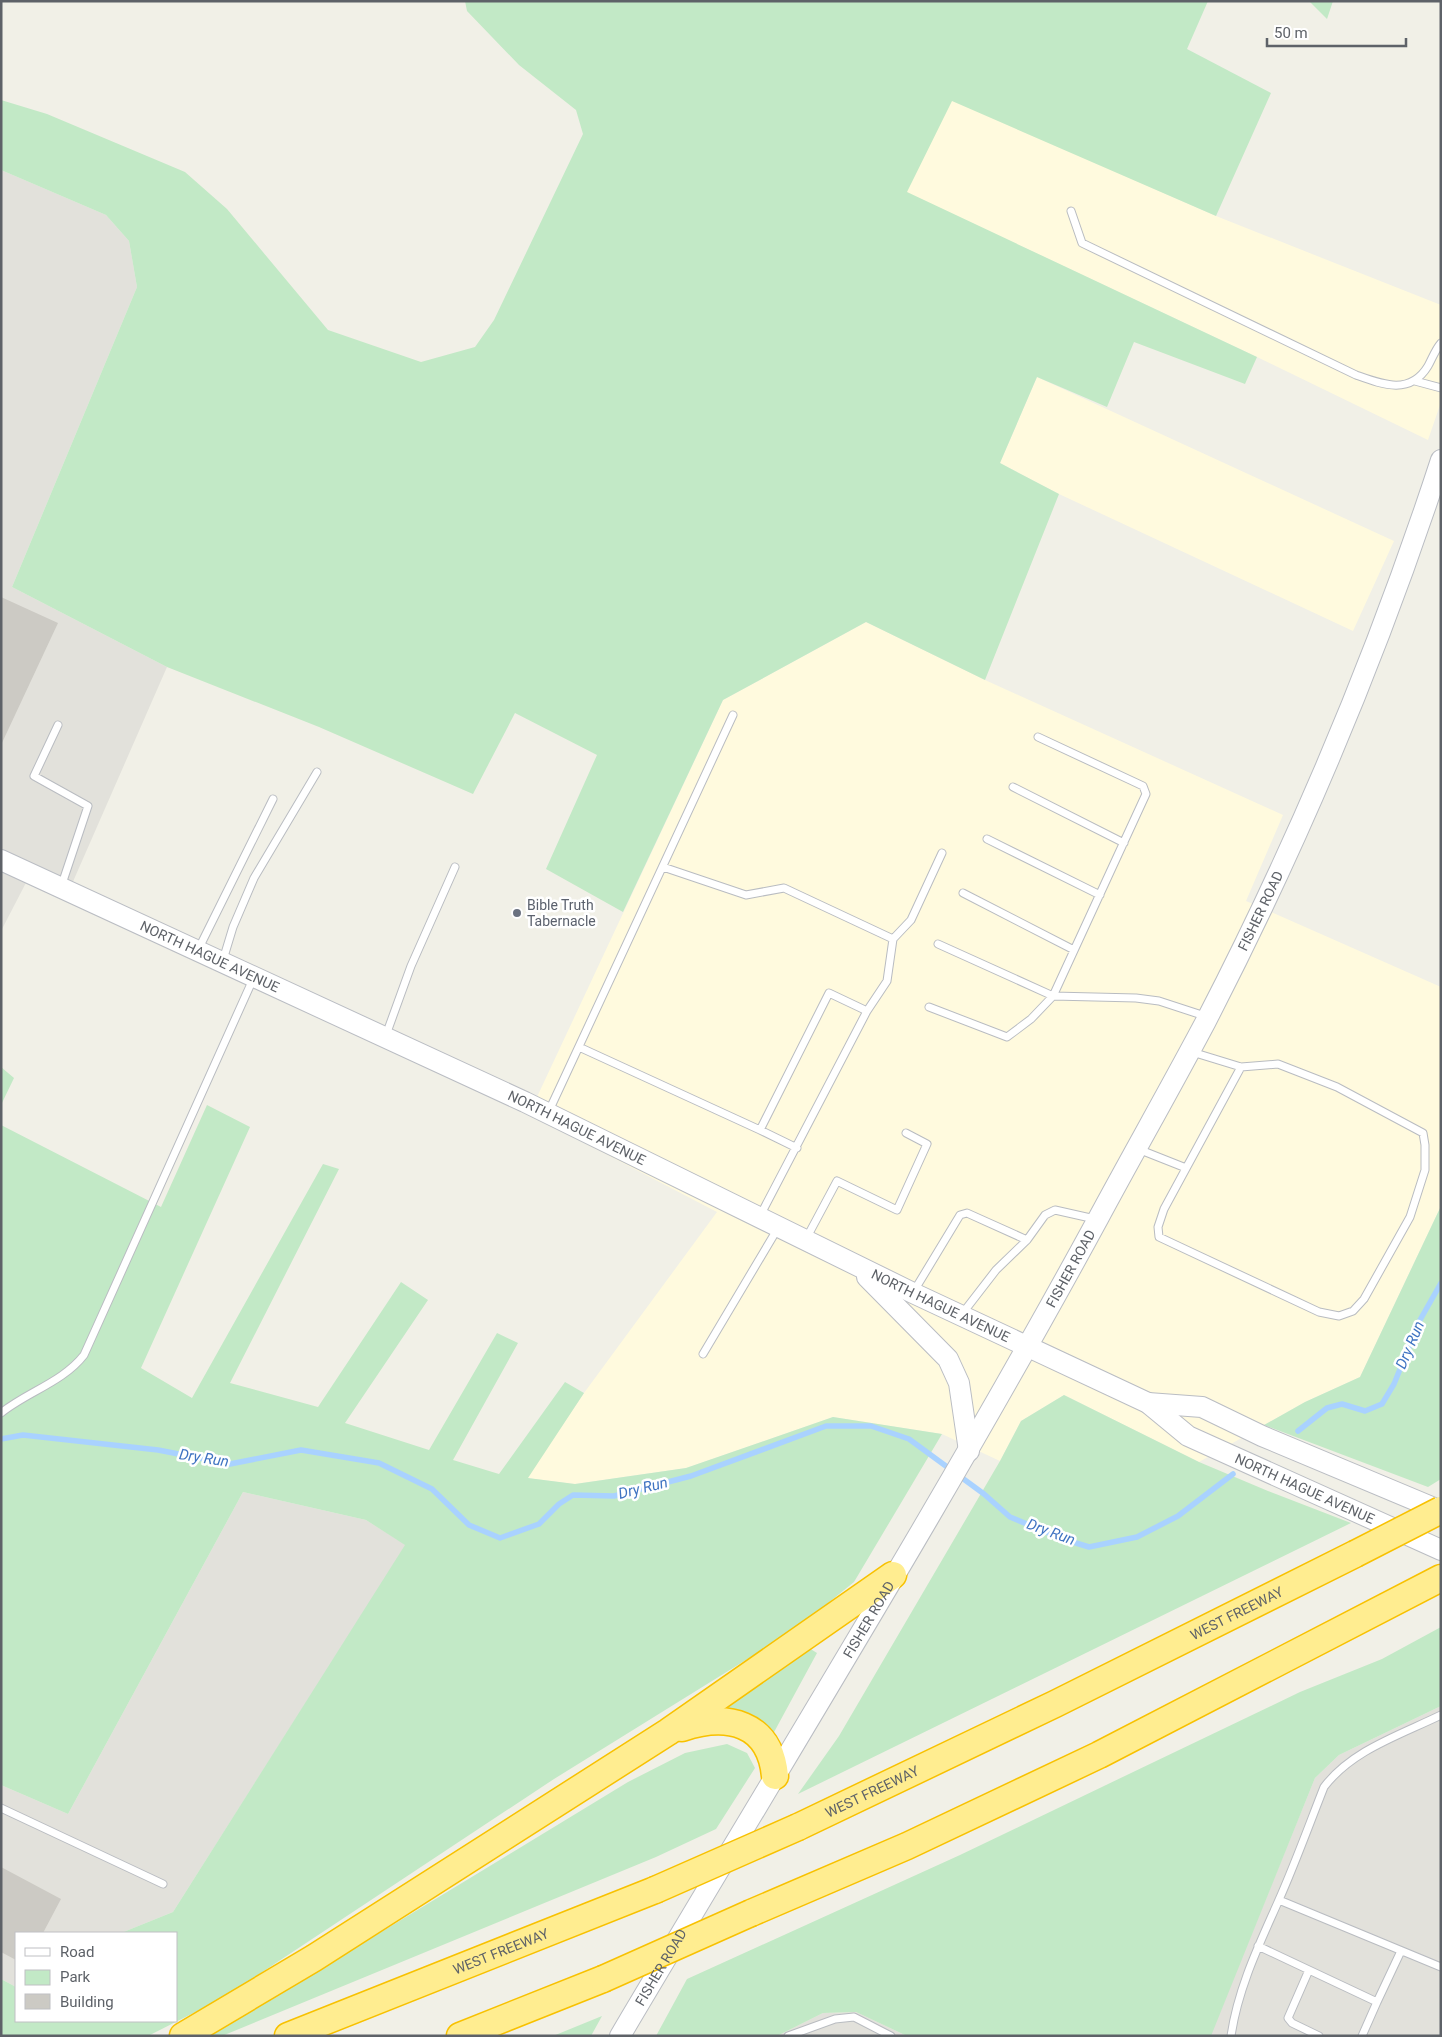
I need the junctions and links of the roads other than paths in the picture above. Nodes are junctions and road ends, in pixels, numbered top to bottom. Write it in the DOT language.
graph roads {
  1 [pos="1071,211"];
  2 [pos="1441,343"];
  3 [pos="1415,381"];
  4 [pos="1441,388"];
  5 [pos="1441,460"];
  6 [pos="733,715"];
  7 [pos="58,725"];
  8 [pos="1038,737"];
  9 [pos="317,772"];
  10 [pos="1013,787"];
  11 [pos="273,799"];
  12 [pos="987,839"];
  13 [pos="1124,843"];
  14 [pos="942,853"];
  15 [pos="1,860"];
  16 [pos="455,867"];
  17 [pos="663,867"];
  18 [pos="60,887"];
  19 [pos="963,893"];
  20 [pos="1100,895"];
  21 [pos="893,939"];
  22 [pos="938,944"];
  23 [pos="1074,950"];
  24 [pos="198,951"];
  25 [pos="223,962"];
  26 [pos="254,977"];
  27 [pos="1054,996"];
  28 [pos="929,1007"];
  29 [pos="867,1011"];
  30 [pos="1208,1017"];
  31 [pos="385,1037"];
  32 [pos="579,1047"];
  33 [pos="1190,1052"];
  34 [pos="1241,1067"];
  35 [pos="548,1113"];
  36 [pos="760,1130"];
  37 [pos="906,1133"];
  38 [pos="797,1148"];
  39 [pos="1137,1148"];
  40 [pos="1186,1168"];
  41 [pos="760,1216"];
  42 [pos="1098,1219"];
  43 [pos="779,1226"];
  44 [pos="806,1239"];
  45 [pos="1027,1240"];
  46 [pos="852,1262"];
  47 [pos="913,1293"];
  48 [pos="961,1316"];
  49 [pos="1027,1348"];
  50 [pos="703,1354"];
  51 [pos="1148,1403"];
  52 [pos="1,1413"];
  53 [pos="969,1451"];
  54 [pos="1441,1511"];
  55 [pos="1441,1550"];
  56 [pos="893,1575"];
  57 [pos="1433,1582"];
  58 [pos="1441,1715"];
  59 [pos="668,1732"];
  60 [pos="775,1776"];
  61 [pos="1,1808"];
  62 [pos="163,1884"];
  63 [pos="1279,1900"];
  64 [pos="1258,1946"];
  65 [pos="1401,1951"];
  66 [pos="1441,1968"];
  67 [pos="1309,1970"];
  68 [pos="1377,2002"];
  69 [pos="182,2036"];
  70 [pos="288,2036"];
  71 [pos="460,2036"];
  72 [pos="620,2036"];
  73 [pos="788,2036"];
  74 [pos="891,2036"];
  75 [pos="1231,2036"];
  76 [pos="1319,2036"];
  77 [pos="1362,2036"];
  1 -- 3 [label="lane"];
  2 -- 3 [label="lane"];
  3 -- 4 [label="lane"];
  5 -- 30 [label="main road, FISHER ROAD"];
  6 -- 17 [label="lane"];
  7 -- 18 [label="lane"];
  8 -- 13 [label="lane"];
  9 -- 25 [label="lane"];
  10 -- 13 [label="lane"];
  11 -- 24 [label="lane"];
  12 -- 20 [label="lane"];
  13 -- 20 [label="lane"];
  14 -- 21 [label="lane"];
  15 -- 18 [label="main road, NORTH HAGUE AVENUE"];
  16 -- 31 [label="lane"];
  17 -- 21 [label="lane"];
  17 -- 32 [label="lane"];
  18 -- 24 [label="main road, NORTH HAGUE AVENUE"];
  19 -- 23 [label="lane"];
  20 -- 23 [label="lane"];
  21 -- 29 [label="lane"];
  22 -- 27 [label="lane"];
  23 -- 27 [label="lane"];
  24 -- 25 [label="main road, NORTH HAGUE AVENUE"];
  25 -- 26 [label="main road, NORTH HAGUE AVENUE"];
  26 -- 31 [label="main road, NORTH HAGUE AVENUE"];
  26 -- 52 [label="lane"];
  27 -- 28 [label="lane"];
  27 -- 30 [label="lane"];
  29 -- 36 [label="lane"];
  29 -- 38 [label="lane"];
  30 -- 33 [label="main road, FISHER ROAD"];
  31 -- 35 [label="main road, NORTH HAGUE AVENUE"];
  32 -- 35 [label="lane"];
  32 -- 36 [label="lane"];
  33 -- 34 [label="lane"];
  33 -- 39 [label="main road, FISHER ROAD"];
  34 -- 40 [label="lane"];
  34 -- 40 [label="lane"];
  35 -- 41 [label="main road, NORTH HAGUE AVENUE"];
  36 -- 38 [label="lane"];
  37 -- 44 [label="lane"];
  38 -- 41 [label="lane"];
  39 -- 40 [label="lane"];
  39 -- 42 [label="main road, FISHER ROAD"];
  41 -- 43 [label="main road, NORTH HAGUE AVENUE"];
  42 -- 45 [label="lane"];
  42 -- 49 [label="main road, FISHER ROAD"];
  43 -- 44 [label="main road, NORTH HAGUE AVENUE"];
  43 -- 50 [label="lane"];
  44 -- 46 [label="main road, NORTH HAGUE AVENUE"];
  45 -- 47 [label="lane"];
  45 -- 48 [label="lane"];
  46 -- 47 [label="main road, NORTH HAGUE AVENUE"];
  46 -- 53 [label="main road"];
  47 -- 48 [label="main road, NORTH HAGUE AVENUE"];
  48 -- 49 [label="main road, NORTH HAGUE AVENUE"];
  49 -- 51 [label="main road, NORTH HAGUE AVENUE"];
  49 -- 53 [label="main road, FISHER ROAD"];
  51 -- 54 [label="main road, NORTH HAGUE AVENUE"];
  51 -- 55 [label="main road, NORTH HAGUE AVENUE"];
  53 -- 56 [label="main road, FISHER ROAD"];
  54 -- 70 [label="highway, WEST FREEWAY, bridge"];
  56 -- 59 [label="highway"];
  56 -- 60 [label="main road, FISHER ROAD"];
  57 -- 71 [label="highway, bridge"];
  58 -- 63 [label="lane"];
  59 -- 60 [label="highway"];
  59 -- 69 [label="highway"];
  60 -- 72 [label="main road, FISHER ROAD"];
  61 -- 62 [label="lane"];
  63 -- 64 [label="lane"];
  63 -- 65 [label="lane"];
  64 -- 67 [label="lane"];
  64 -- 75 [label="lane"];
  65 -- 66 [label="lane"];
  65 -- 68 [label="lane"];
  67 -- 68 [label="lane"];
  67 -- 76 [label="lane"];
  68 -- 77 [label="lane"];
  73 -- 74 [label="lane"];
}
